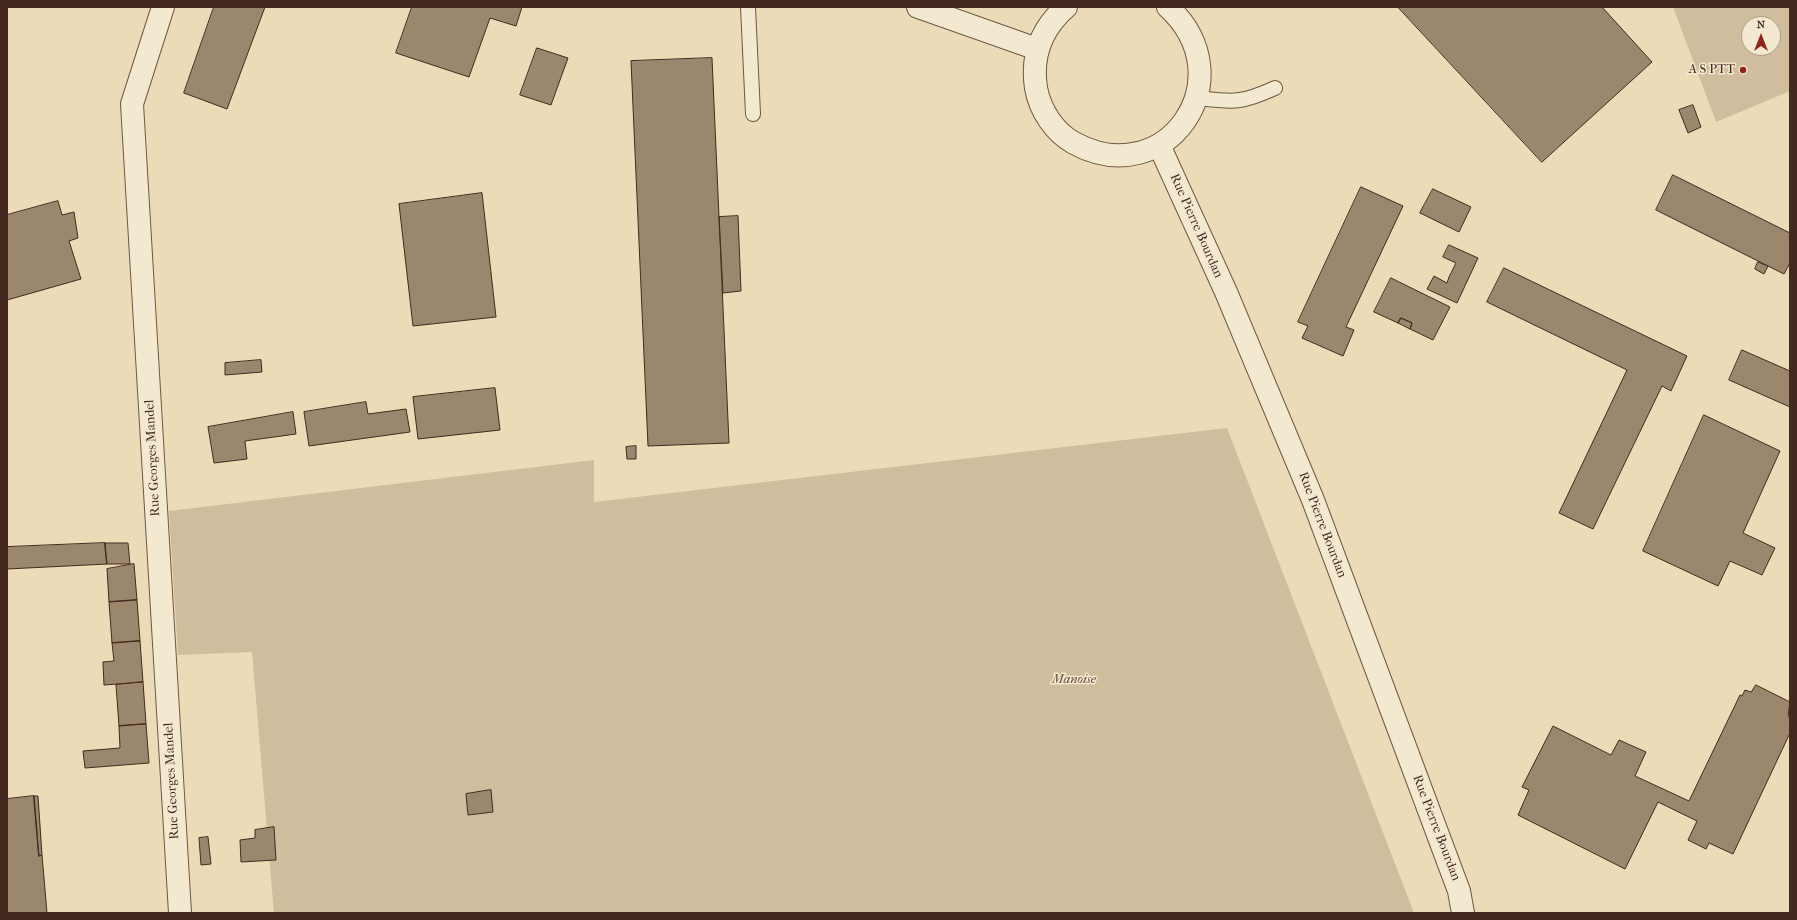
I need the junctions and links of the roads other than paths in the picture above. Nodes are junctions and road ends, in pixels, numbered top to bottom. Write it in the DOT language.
graph roads {
  1 [pos="163,7"];
  2 [pos="748,7"];
  3 [pos="918,7"];
  4 [pos="1066,7"];
  5 [pos="1168,7"];
  6 [pos="1037,49"];
  7 [pos="1275,88"];
  8 [pos="1197,98"];
  9 [pos="752,114"];
  10 [pos="1159,145"];
  11 [pos="180,913"];
  12 [pos="1464,913"];
  1 -- 11 [label="street, Rue Georges Mandel"];
  2 -- 9 [label="lane"];
  3 -- 6 [label="street"];
  4 -- 6 [label="street"];
  5 -- 8 [label="street"];
  6 -- 10 [label="street"];
  7 -- 8 [label="lane"];
  8 -- 10 [label="street"];
  10 -- 12 [label="street, Rue Pierre Bourdan"];
}
